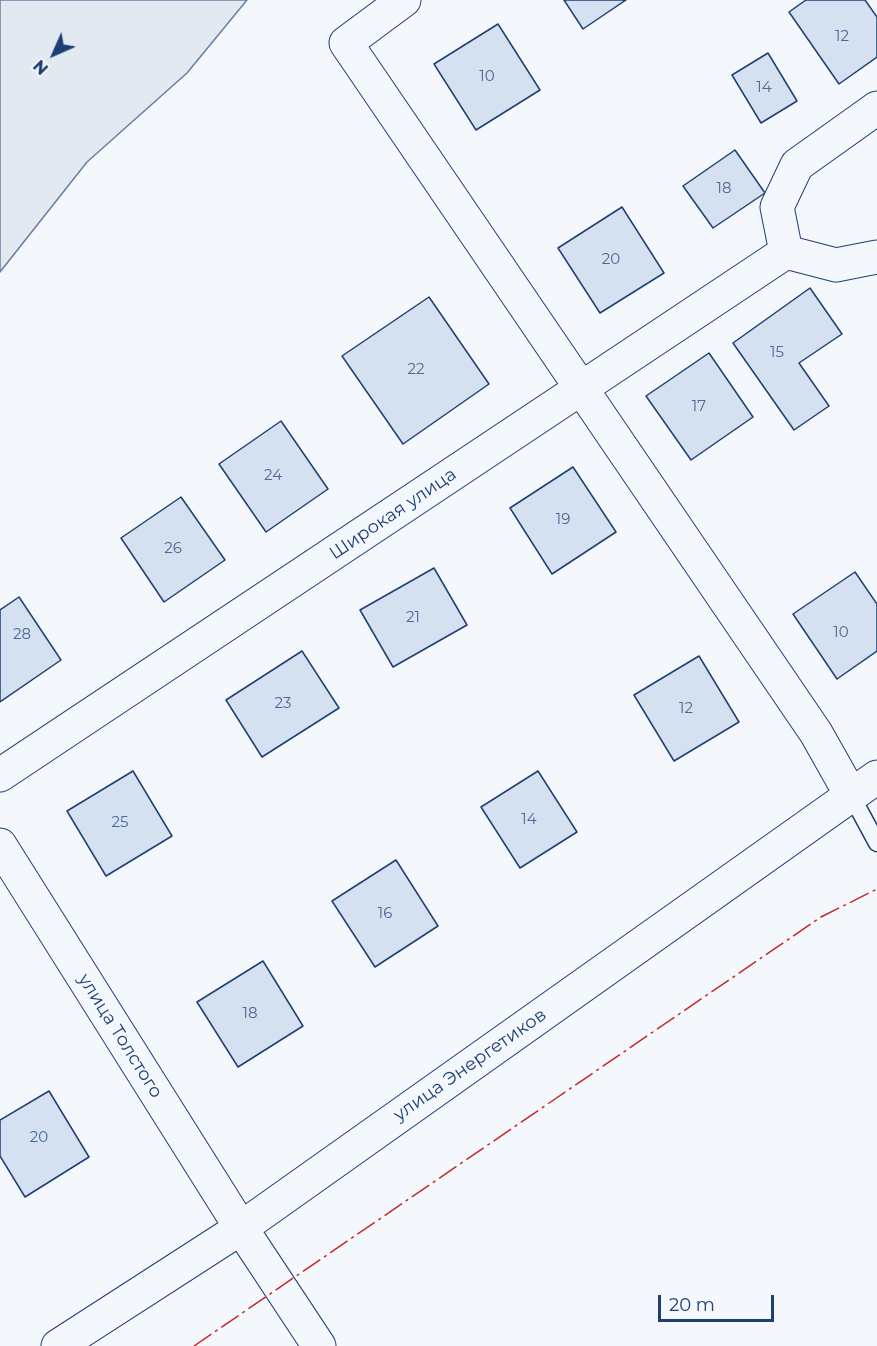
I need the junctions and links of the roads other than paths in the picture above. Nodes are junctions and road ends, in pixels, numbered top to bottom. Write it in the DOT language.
graph roads {
  1 [pos="404,0"];
  2 [pos="877,108"];
  3 [pos="786,252"];
  4 [pos="877,257"];
  5 [pos="581,388"];
  6 [pos="0,776"];
  7 [pos="864,786"];
  8 [pos="877,843"];
  9 [pos="0,844"];
  10 [pos="241,1228"];
  11 [pos="58,1346"];
  12 [pos="319,1346"];
  1 -- 5 [label="street"];
  2 -- 3 [label="street"];
  3 -- 4 [label="street"];
  3 -- 5 [label="street, Широкая улица"];
  5 -- 6 [label="street, Широкая улица"];
  5 -- 7 [label="street"];
  7 -- 8 [label="lane"];
  7 -- 10 [label="street, улица Энергетиков"];
  9 -- 10 [label="street, улица Толстого"];
  10 -- 11 [label="street, улица Энергетиков"];
  10 -- 12 [label="street, улица Толстого"];
}
